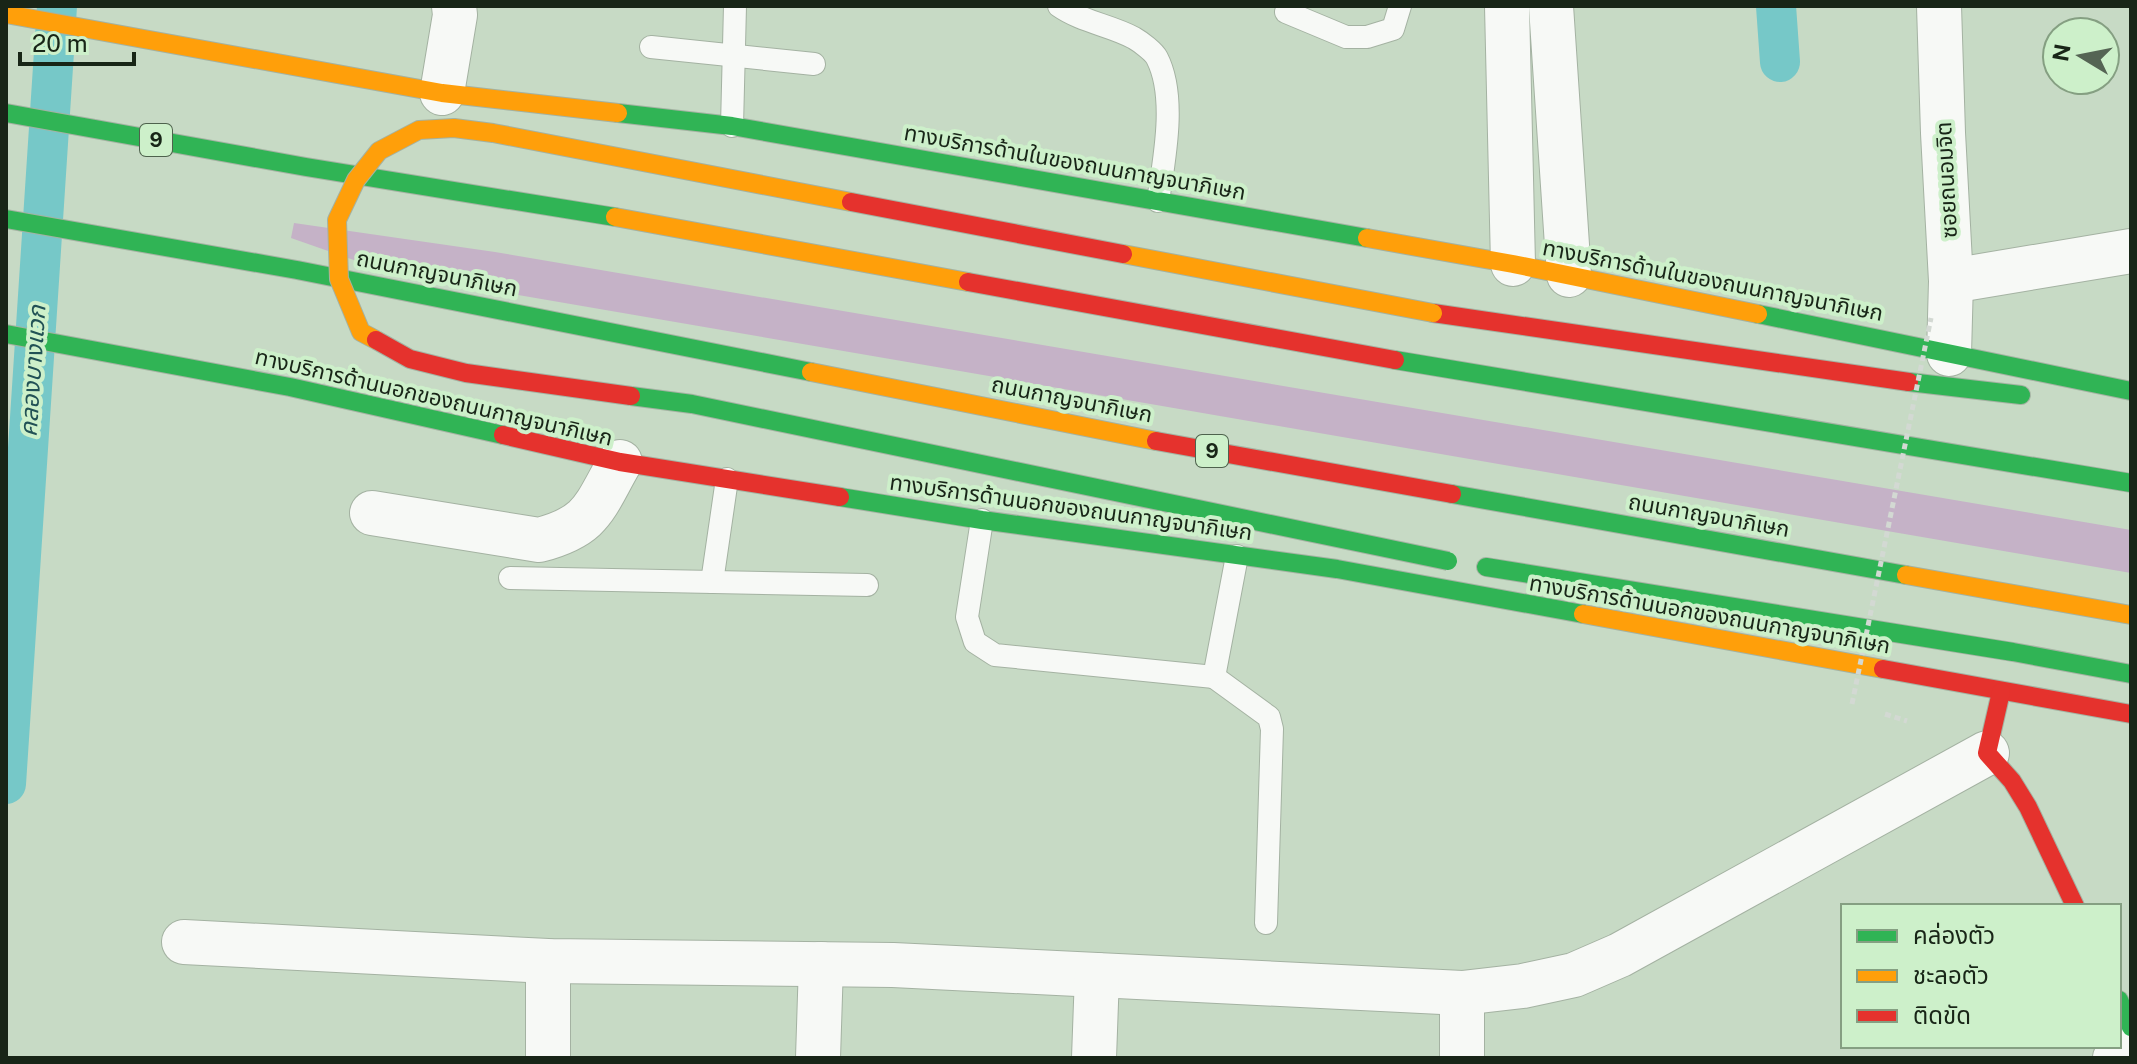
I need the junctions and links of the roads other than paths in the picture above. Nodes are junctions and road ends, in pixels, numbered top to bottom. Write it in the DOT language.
graph roads {
  1 [pos="454,6"];
  2 [pos="735,6"];
  3 [pos="1059,6"];
  4 [pos="1400,6"];
  5 [pos="1507,6"];
  6 [pos="1551,6"];
  7 [pos="1939,6"];
  8 [pos="1286,12"];
  9 [pos="6,14"];
  10 [pos="651,47"];
  11 [pos="732,56"];
  12 [pos="814,64"];
  13 [pos="442,93"];
  14 [pos="6,113"];
  15 [pos="732,126"];
  16 [pos="1158,201"];
  17 [pos="6,219"];
  18 [pos="2131,251"];
  19 [pos="1513,264"];
  20 [pos="1569,275"];
  21 [pos="1944,318"];
  22 [pos="6,334"];
  23 [pos="2131,391"];
  24 [pos="2039,397"];
  25 [pos="620,462"];
  26 [pos="727,479"];
  27 [pos="2131,483"];
  28 [pos="372,513"];
  29 [pos="982,520"];
  30 [pos="1237,556"];
  31 [pos="510,578"];
  32 [pos="712,582"];
  33 [pos="867,585"];
  34 [pos="2131,615"];
  35 [pos="2131,674"];
  36 [pos="1214,677"];
  37 [pos="2001,692"];
  38 [pos="2131,714"];
  39 [pos="1987,753"];
  40 [pos="2074,904"];
  41 [pos="1266,923"];
  42 [pos="184,942"];
  43 [pos="548,961"];
  44 [pos="821,964"];
  45 [pos="1097,975"];
  46 [pos="1462,993"];
  47 [pos="2121,1004"];
  48 [pos="2131,1027"];
  49 [pos="2131,1049"];
  50 [pos="548,1058"];
  51 [pos="818,1058"];
  52 [pos="1094,1058"];
  53 [pos="1462,1058"];
  54 [pos="2115,1058"];
  1 -- 13 [label="street"];
  2 -- 11 [label="lane"];
  3 -- 16 [label="lane"];
  4 -- 8 [label="lane"];
  5 -- 19 [label="street"];
  6 -- 20 [label="street"];
  7 -- 21 [label="street, ซอยถนอมจิต"];
  9 -- 13 [label="main road, ทางบริการด้านในของถนนกาญจนาภิเษก"];
  10 -- 11 [label="lane"];
  11 -- 12 [label="lane"];
  11 -- 15 [label="lane"];
  13 -- 15 [label="main road, ทางบริการด้านในของถนนกาญจนาภิเษก"];
  14 -- 27 [label="main road, 9"];
  15 -- 16 [label="main road, ทางบริการด้านในของถนนกาญจนาภิเษก"];
  16 -- 19 [label="main road, ทางบริการด้านในของถนนกาญจนาภิเษก"];
  17 -- 34 [label="main road, ถนนกาญจนาภิเษก / 9"];
  18 -- 21 [label="street"];
  19 -- 20 [label="main road, ทางบริการด้านในของถนนกาญจนาภิเษก"];
  20 -- 21 [label="main road, ทางบริการด้านในของถนนกาญจนาภิเษก"];
  21 -- 23 [label="main road, ทางบริการด้านในของถนนกาญจนาภิเษก"];
  22 -- 25 [label="main road, ทางบริการด้านนอกของถนนกาญจนาภิเษก"];
  24 -- 35 [label="main road, bridge"];
  25 -- 26 [label="main road, ทางบริการด้านนอกของถนนกาญจนาภิเษก"];
  25 -- 28 [label="street"];
  26 -- 29 [label="main road, ทางบริการด้านนอกของถนนกาญจนาภิเษก"];
  26 -- 32 [label="lane"];
  29 -- 30 [label="main road, ทางบริการด้านนอกของถนนกาญจนาภิเษก"];
  29 -- 36 [label="lane"];
  30 -- 36 [label="lane"];
  30 -- 37 [label="main road, ทางบริการด้านนอกของถนนกาญจนาภิเษก"];
  31 -- 32 [label="lane"];
  32 -- 33 [label="lane"];
  36 -- 41 [label="lane"];
  37 -- 38 [label="main road, ทางบริการด้านนอกของถนนกาญจนาภิเษก"];
  37 -- 39 [label="main road"];
  39 -- 40 [label="main road"];
  39 -- 46 [label="street"];
  42 -- 43 [label="street"];
  43 -- 44 [label="street"];
  43 -- 50 [label="street"];
  44 -- 45 [label="street"];
  44 -- 51 [label="street"];
  45 -- 46 [label="street"];
  45 -- 52 [label="street"];
  46 -- 53 [label="street"];
  47 -- 48 [label="main road"];
  49 -- 54 [label="street"];
}
